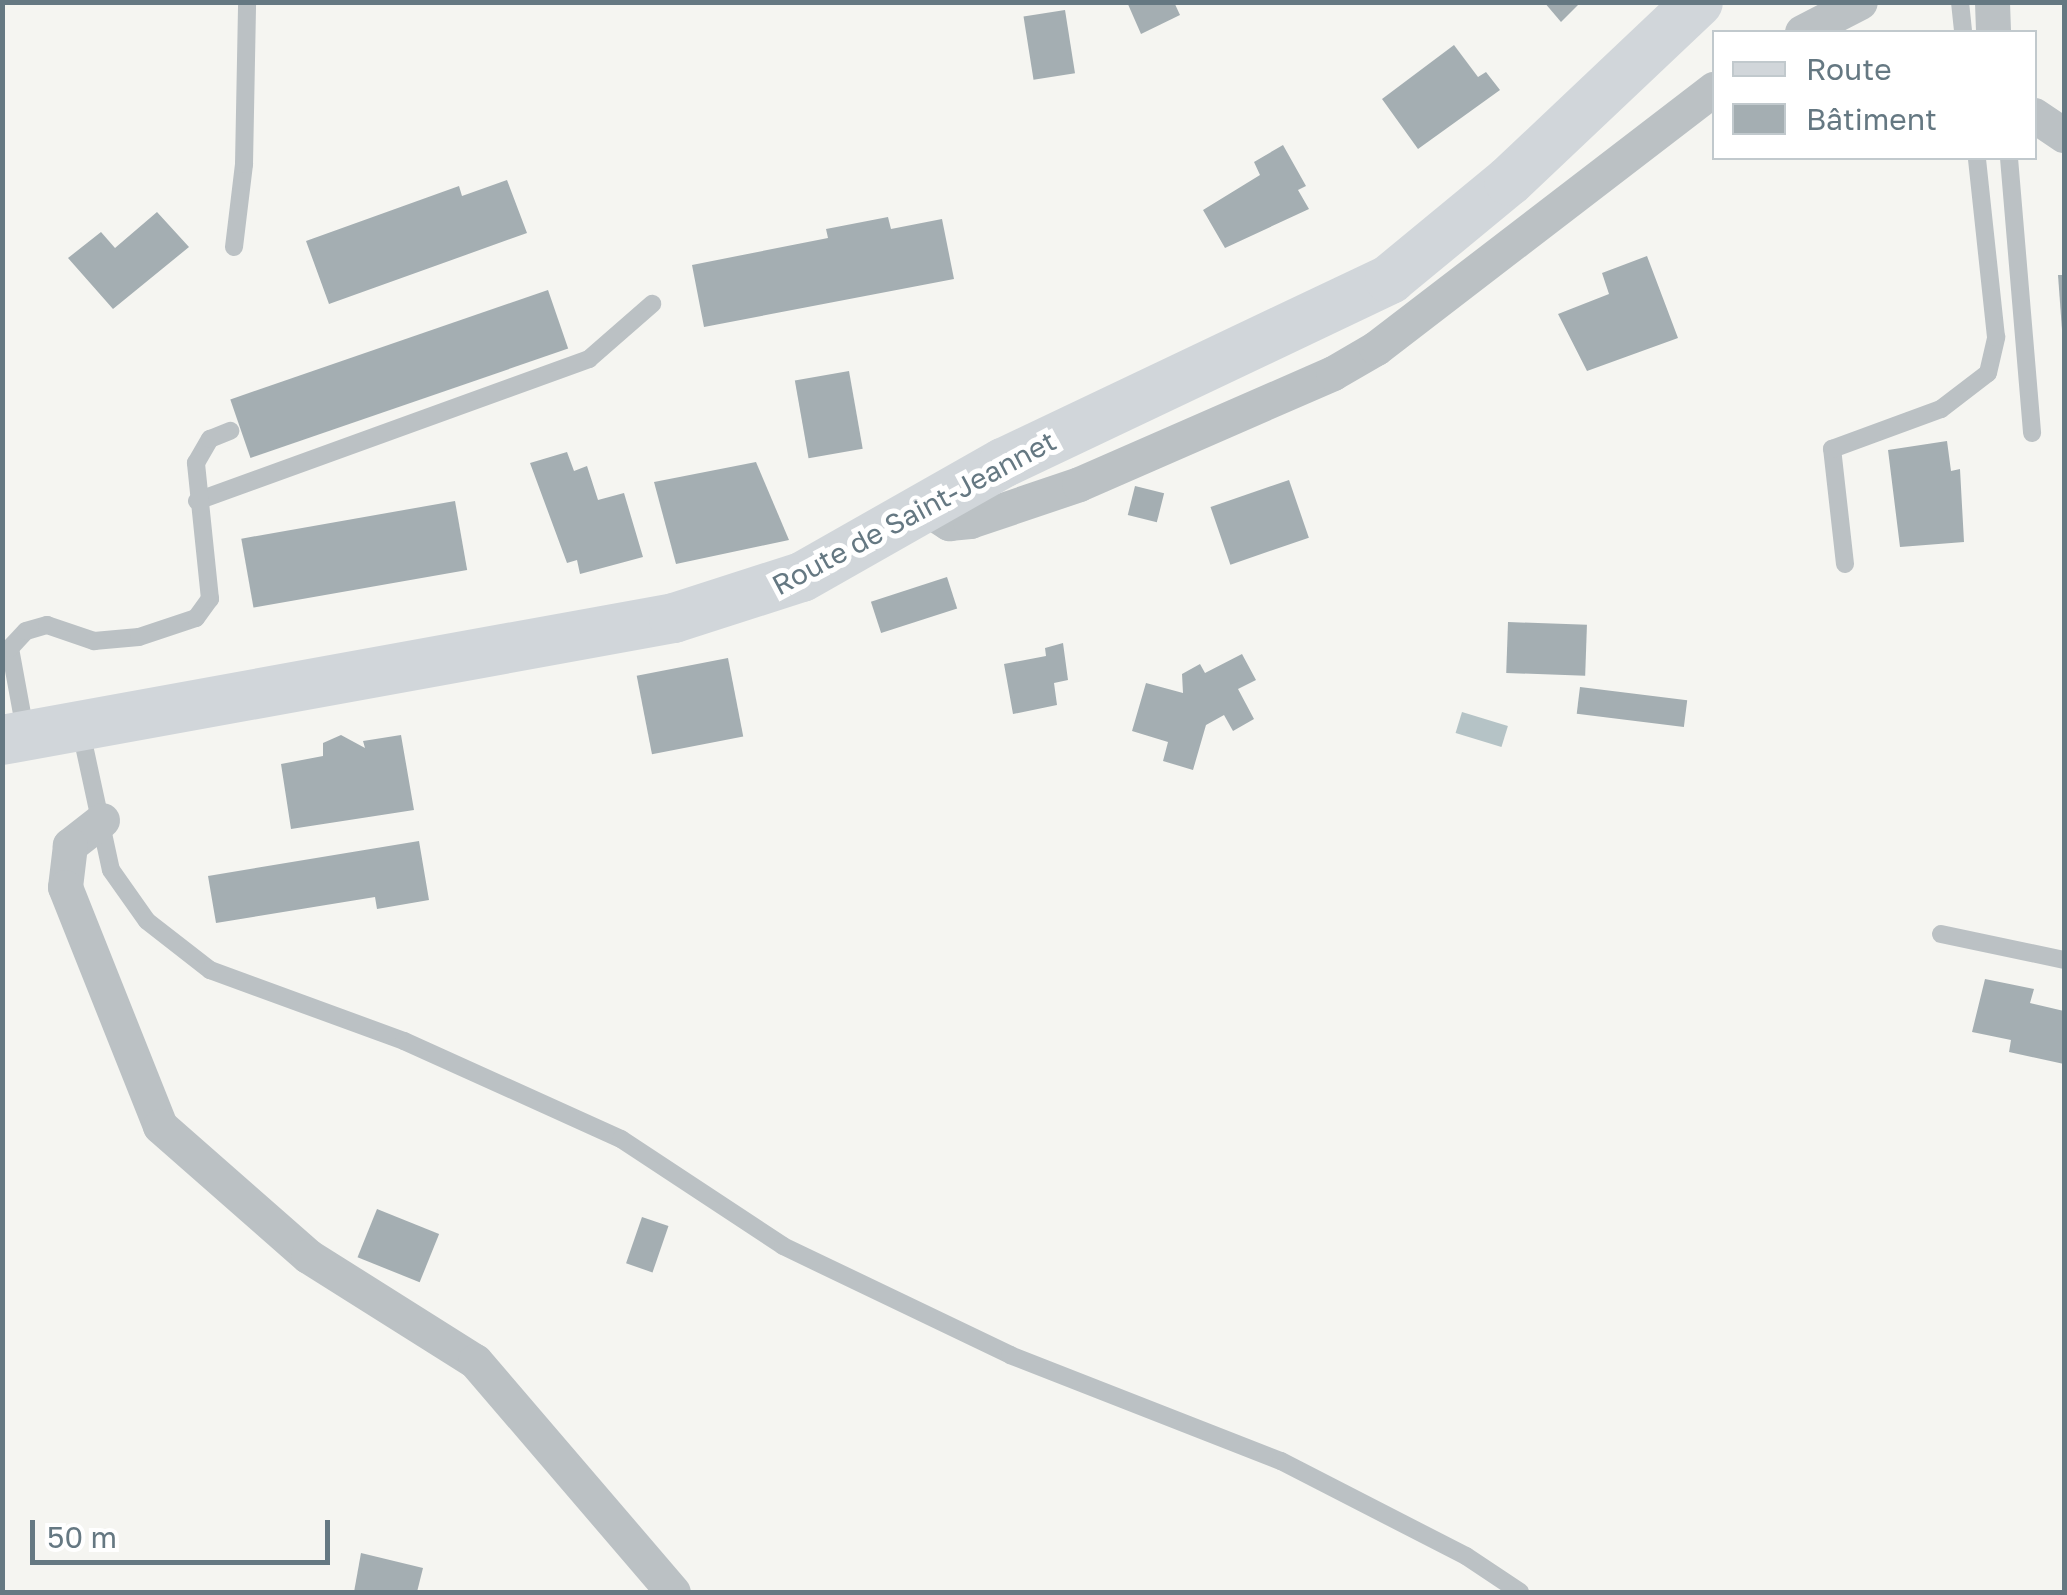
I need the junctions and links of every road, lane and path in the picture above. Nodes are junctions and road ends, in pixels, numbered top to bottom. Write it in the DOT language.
graph roads {
  1 [pos="247,2"];
  2 [pos="1698,2"];
  3 [pos="1860,2"];
  4 [pos="1960,2"];
  5 [pos="1992,2"];
  6 [pos="1806,30"];
  7 [pos="1963,30"];
  8 [pos="1994,30"];
  9 [pos="1712,91"];
  10 [pos="2037,117"];
  11 [pos="2064,135"];
  12 [pos="1977,160"];
  13 [pos="2009,160"];
  14 [pos="234,246"];
  15 [pos="652,304"];
  16 [pos="230,431"];
  17 [pos="2032,433"];
  18 [pos="197,501"];
  19 [pos="924,507"];
  20 [pos="1845,564"];
  21 [pos="80,727"];
  22 [pos="14,738"];
  23 [pos="102,820"];
  24 [pos="1941,934"];
  25 [pos="2064,960"];
  26 [pos="673,1592"];
  27 [pos="1520,1592"];
  1 -- 14 [label="lane"];
  2 -- 19 [label="main road, Route de Saint-Jeannet"];
  3 -- 6 [label="street"];
  4 -- 7 [label="lane"];
  5 -- 8 [label="street"];
  9 -- 19 [label="street"];
  10 -- 11 [label="street"];
  12 -- 20 [label="lane"];
  13 -- 17 [label="lane"];
  15 -- 18 [label="lane"];
  16 -- 18 [label="lane"];
  18 -- 22 [label="lane"];
  19 -- 21 [label="main road, Route de Saint-Jeannet"];
  21 -- 22 [label="main road, Route de Saint-Jeannet"];
  21 -- 23 [label="lane"];
  23 -- 26 [label="street"];
  23 -- 27 [label="lane"];
  24 -- 25 [label="lane"];
}
